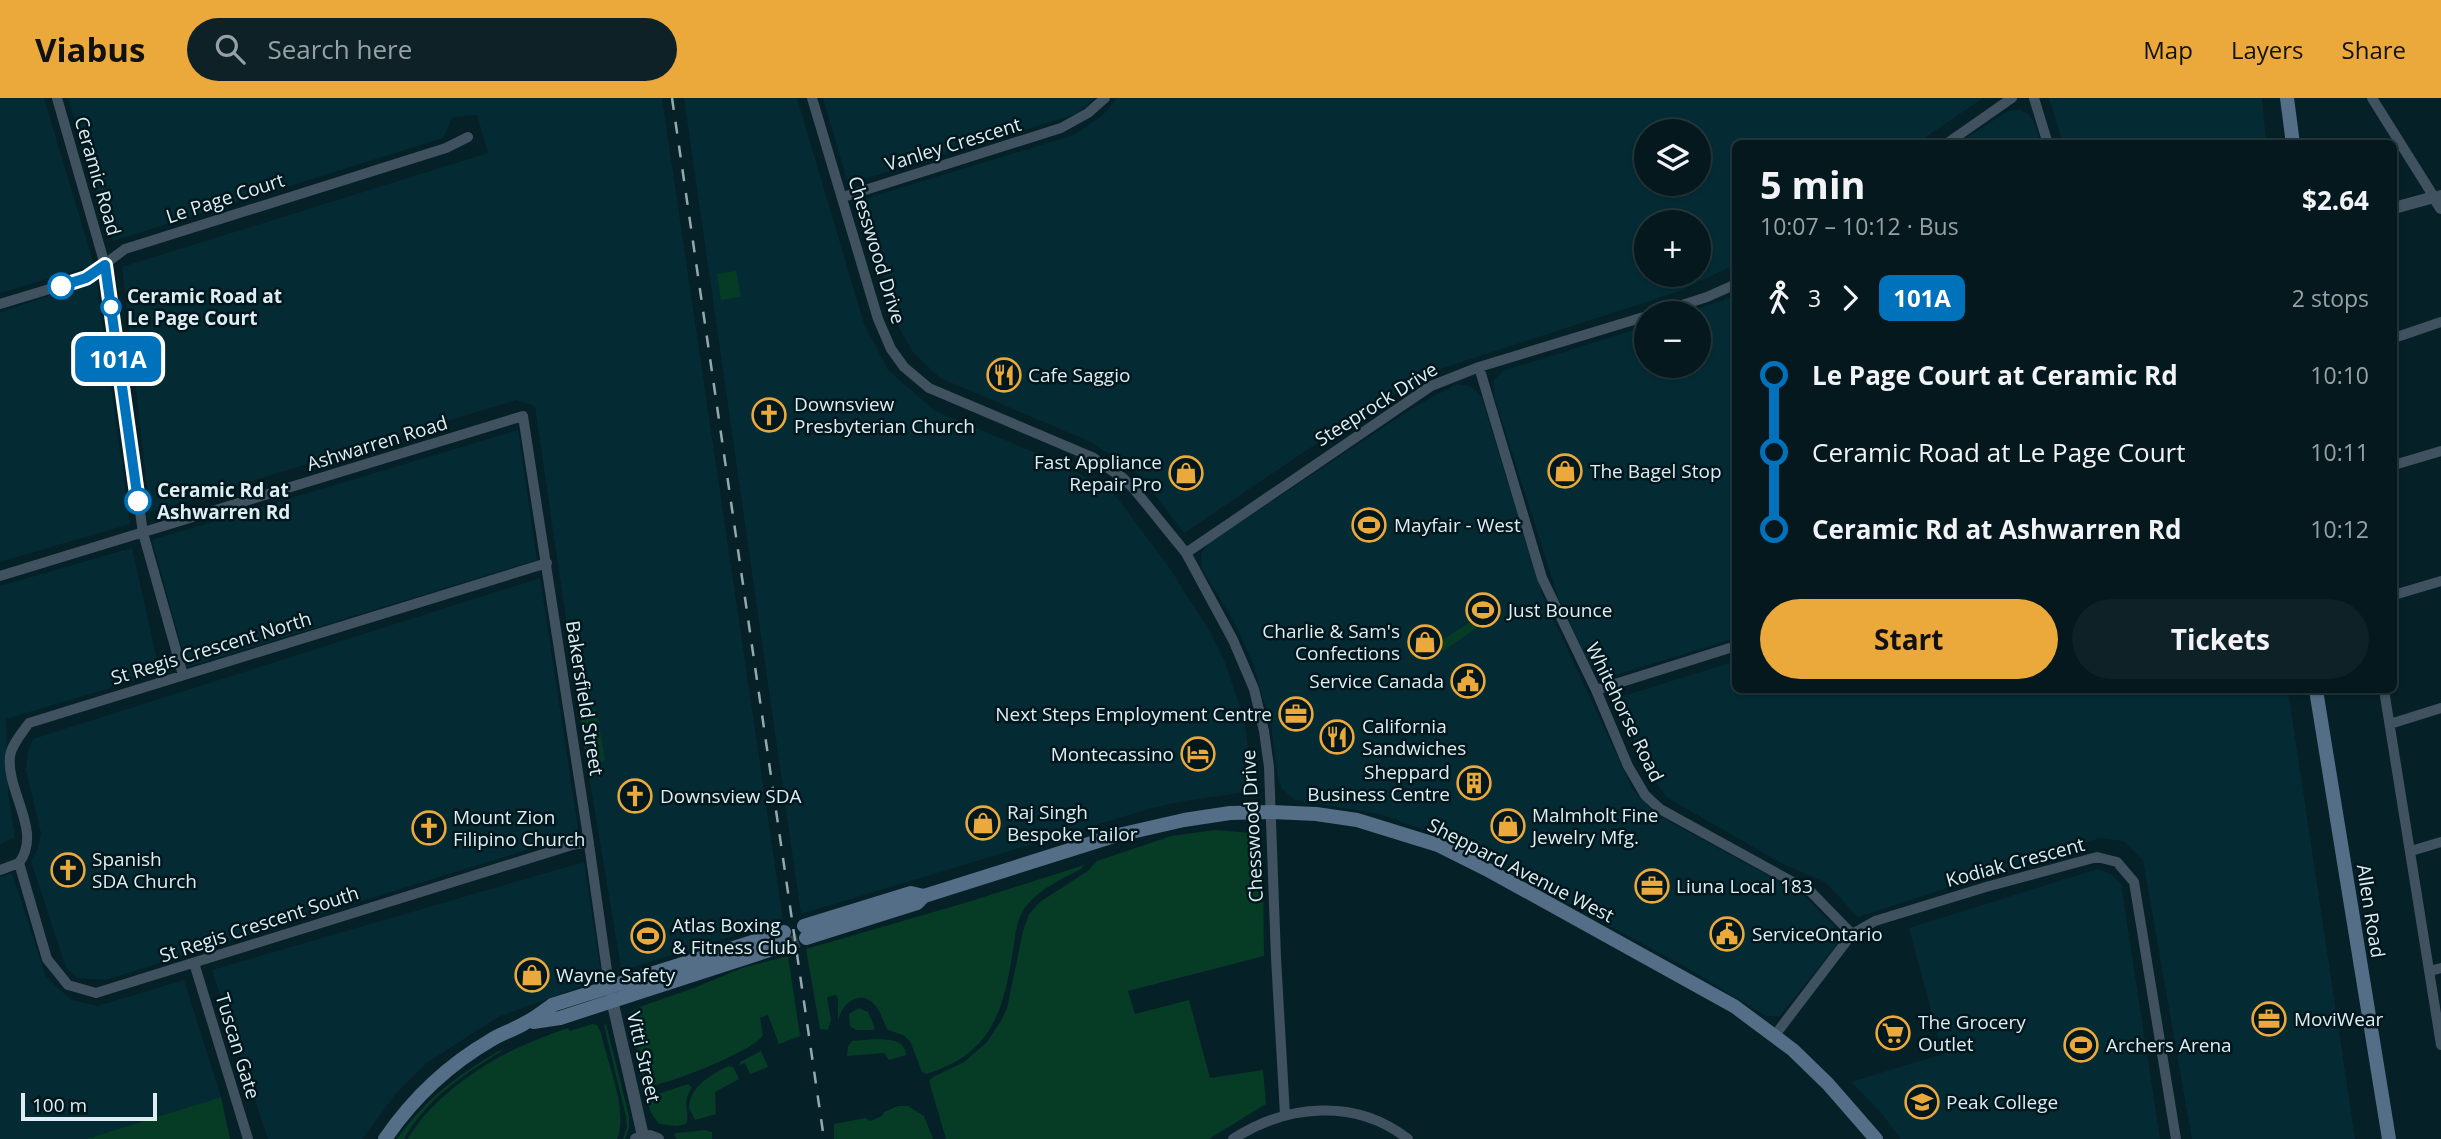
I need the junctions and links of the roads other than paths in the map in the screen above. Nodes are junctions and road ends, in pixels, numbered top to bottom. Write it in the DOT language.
graph roads {
  1 [pos="57,98"];
  2 [pos="812,98"];
  3 [pos="1105,98"];
  4 [pos="2012,98"];
  5 [pos="2034,98"];
  6 [pos="2287,98"];
  7 [pos="2372,98"];
  8 [pos="468,137"];
  9 [pos="1952,140"];
  10 [pos="2047,140"];
  11 [pos="2292,140"];
  12 [pos="843,197"];
  13 [pos="2439,200"];
  14 [pos="2397,207"];
  15 [pos="105,265"];
  16 [pos="1732,286"];
  17 [pos="1694,301"];
  18 [pos="0,304"];
  19 [pos="1634,320"];
  20 [pos="2441,322"];
  21 [pos="2397,337"];
  22 [pos="1479,367"];
  23 [pos="523,416"];
  24 [pos="2441,451"];
  25 [pos="2397,464"];
  26 [pos="143,533"];
  27 [pos="1186,553"];
  28 [pos="547,563"];
  29 [pos="0,576"];
  30 [pos="2441,580"];
  31 [pos="2397,594"];
  32 [pos="1732,647"];
  33 [pos="183,675"];
  34 [pos="1596,690"];
  35 [pos="2315,693"];
  36 [pos="2385,693"];
  37 [pos="2441,708"];
  38 [pos="2390,724"];
  39 [pos="1272,811"];
  40 [pos="589,842"];
  41 [pos="2441,842"];
  42 [pos="2411,851"];
  43 [pos="19,863"];
  44 [pos="0,870"];
  45 [pos="805,932"];
  46 [pos="1853,934"];
  47 [pos="785,939"];
  48 [pos="194,964"];
  49 [pos="2441,968"];
  50 [pos="2430,971"];
  51 [pos="610,993"];
  52 [pos="1775,1035"];
  53 [pos="2441,1045"];
  54 [pos="1285,1115"];
  55 [pos="639,1138"];
  56 [pos="248,1139"];
  57 [pos="385,1139"];
  58 [pos="657,1139"];
  59 [pos="1233,1139"];
  60 [pos="1408,1139"];
  61 [pos="1876,1139"];
  62 [pos="2176,1139"];
  63 [pos="2389,1139"];
  1 -- 15 [label="street, Ceramic Road"];
  2 -- 12 [label="street, Chesswood Drive"];
  3 -- 12 [label="street, Vanley Crescent"];
  4 -- 9 [label="street"];
  5 -- 10 [label="street"];
  6 -- 11 [label="main road"];
  7 -- 13 [label="street"];
  8 -- 15 [label="street, Le Page Court"];
  12 -- 27 [label="street, Chesswood Drive"];
  13 -- 14 [label="street"];
  15 -- 18 [label="street, Le Page Court"];
  15 -- 26 [label="street, Ceramic Road"];
  16 -- 17 [label="street"];
  19 -- 22 [label="street, Steeprock Drive"];
  20 -- 21 [label="street"];
  22 -- 27 [label="street, Steeprock Drive"];
  22 -- 34 [label="street, Whitehorse Road"];
  23 -- 26 [label="street, Ashwarren Road"];
  23 -- 28 [label="street, Bakersfield Street"];
  24 -- 25 [label="street"];
  26 -- 29 [label="street, Ashwarren Road"];
  26 -- 33 [label="street, Ceramic Road"];
  27 -- 39 [label="street, Chesswood Drive"];
  28 -- 33 [label="street, St Regis Crescent North"];
  28 -- 40 [label="street, Bakersfield Street"];
  30 -- 31 [label="street"];
  32 -- 34 [label="street"];
  33 -- 43 [label="street, St Regis Crescent North"];
  34 -- 46 [label="street, Whitehorse Road"];
  35 -- 63 [label="main road, Allen Road"];
  36 -- 38 [label="street"];
  37 -- 38 [label="street"];
  38 -- 42 [label="street"];
  39 -- 45 [label="main road, Sheppard Avenue West"];
  39 -- 52 [label="main road, Sheppard Avenue West"];
  39 -- 54 [label="street, Chesswood Drive"];
  40 -- 48 [label="street, St Regis Crescent South"];
  40 -- 51 [label="street, Bakersfield Street"];
  41 -- 42 [label="street"];
  42 -- 50 [label="street"];
  43 -- 44 [label="street"];
  43 -- 48 [label="street, St Regis Crescent South"];
  46 -- 52 [label="street, Kodiak Crescent"];
  46 -- 62 [label="street, Kodiak Crescent"];
  47 -- 51 [label="main road"];
  48 -- 56 [label="street, Tuscan Gate"];
  49 -- 50 [label="street"];
  50 -- 53 [label="street"];
  51 -- 55 [label="street, Vitti Street"];
  51 -- 57 [label="main road"];
  52 -- 61 [label="main road, Sheppard Avenue West"];
  54 -- 59 [label="street"];
  54 -- 60 [label="street"];
  55 -- 58 [label="street, Vitti Street"];
}
